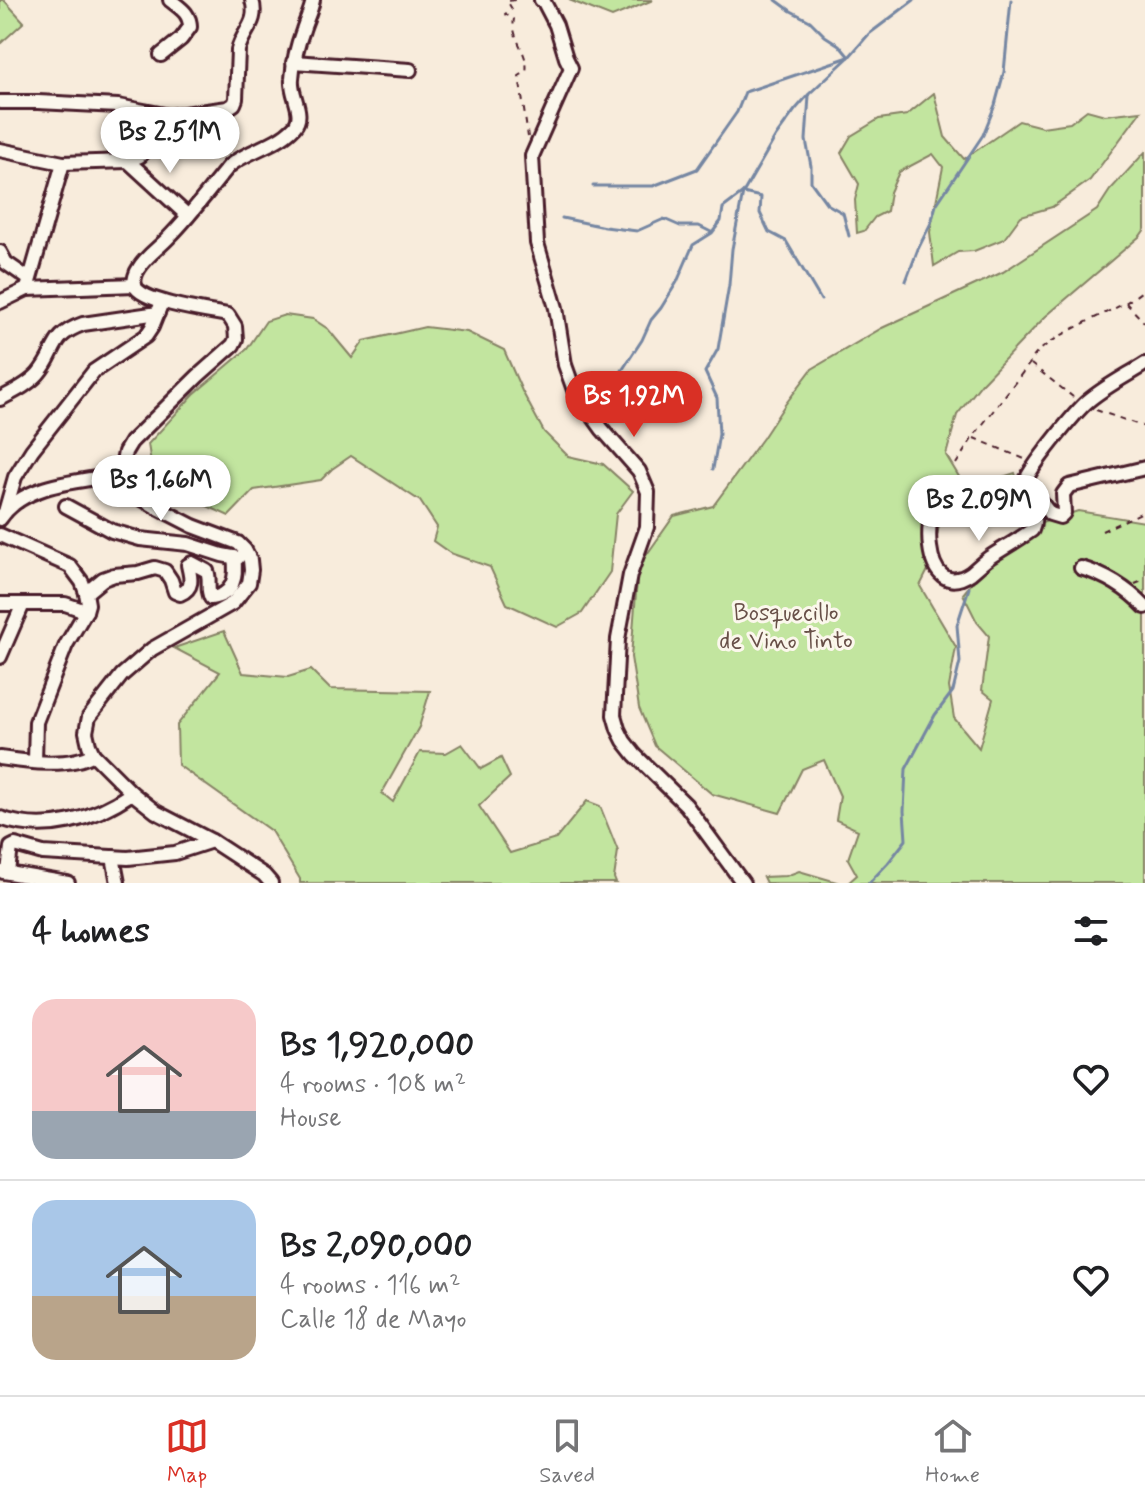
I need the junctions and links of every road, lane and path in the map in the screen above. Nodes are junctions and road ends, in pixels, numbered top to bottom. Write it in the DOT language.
graph roads {
  1 [pos="170,0"];
  2 [pos="252,0"];
  3 [pos="313,0"];
  4 [pos="515,0"];
  5 [pos="541,0"];
  6 [pos="161,55"];
  7 [pos="293,62"];
  8 [pos="410,70"];
  9 [pos="0,102"];
  10 [pos="170,116"];
  11 [pos="0,150"];
  12 [pos="532,156"];
  13 [pos="128,161"];
  14 [pos="63,163"];
  15 [pos="188,216"];
  16 [pos="0,252"];
  17 [pos="28,284"];
  18 [pos="135,285"];
  19 [pos="1145,289"];
  20 [pos="0,302"];
  21 [pos="1126,303"];
  22 [pos="160,307"];
  23 [pos="1145,323"];
  24 [pos="1145,364"];
  25 [pos="0,399"];
  26 [pos="973,437"];
  27 [pos="956,464"];
  28 [pos="1032,468"];
  29 [pos="1145,468"];
  30 [pos="0,472"];
  31 [pos="124,474"];
  32 [pos="15,477"];
  33 [pos="933,491"];
  34 [pos="66,506"];
  35 [pos="1145,511"];
  36 [pos="2,515"];
  37 [pos="1102,531"];
  38 [pos="0,535"];
  39 [pos="234,557"];
  40 [pos="250,560"];
  41 [pos="1081,568"];
  42 [pos="86,593"];
  43 [pos="0,604"];
  44 [pos="23,604"];
  45 [pos="1145,607"];
  46 [pos="86,611"];
  47 [pos="0,657"];
  48 [pos="93,754"];
  49 [pos="0,758"];
  50 [pos="35,761"];
  51 [pos="132,793"];
  52 [pos="0,818"];
  53 [pos="212,841"];
  54 [pos="113,857"];
  55 [pos="4,872"];
  56 [pos="68,883"];
  57 [pos="118,883"];
  58 [pos="271,883"];
  59 [pos="743,883"];
  1 -- 6 [label="street"];
  2 -- 10 [label="street"];
  3 -- 7 [label="street"];
  4 -- 12 [label="path"];
  5 -- 12 [label="street"];
  7 -- 8 [label="street"];
  7 -- 15 [label="street"];
  9 -- 10 [label="street"];
  10 -- 13 [label="street"];
  11 -- 14 [label="street"];
  12 -- 59 [label="street"];
  13 -- 14 [label="street"];
  13 -- 15 [label="street"];
  14 -- 17 [label="street"];
  15 -- 18 [label="street"];
  16 -- 17 [label="street"];
  17 -- 18 [label="street"];
  17 -- 20 [label="street"];
  18 -- 22 [label="street"];
  19 -- 21 [label="path"];
  21 -- 23 [label="path"];
  21 -- 26 [label="path"];
  22 -- 25 [label="street"];
  22 -- 31 [label="street"];
  22 -- 32 [label="street"];
  24 -- 28 [label="street"];
  26 -- 27 [label="path"];
  26 -- 28 [label="path"];
  28 -- 29 [label="street"];
  28 -- 33 [label="street"];
  30 -- 32 [label="street"];
  31 -- 36 [label="street"];
  31 -- 40 [label="street"];
  32 -- 36 [label="street"];
  34 -- 39 [label="street"];
  35 -- 37 [label="path"];
  38 -- 42 [label="street"];
  39 -- 40 [label="street"];
  39 -- 42 [label="street"];
  40 -- 48 [label="street"];
  41 -- 45 [label="street"];
  42 -- 46 [label="street"];
  43 -- 44 [label="street"];
  44 -- 46 [label="street"];
  44 -- 47 [label="street"];
  46 -- 50 [label="street"];
  48 -- 50 [label="street"];
  48 -- 51 [label="street"];
  49 -- 50 [label="street"];
  51 -- 52 [label="street"];
  51 -- 53 [label="street"];
  53 -- 54 [label="street"];
  53 -- 58 [label="street"];
  54 -- 55 [label="street"];
  54 -- 57 [label="street"];
  55 -- 56 [label="street"];
}
